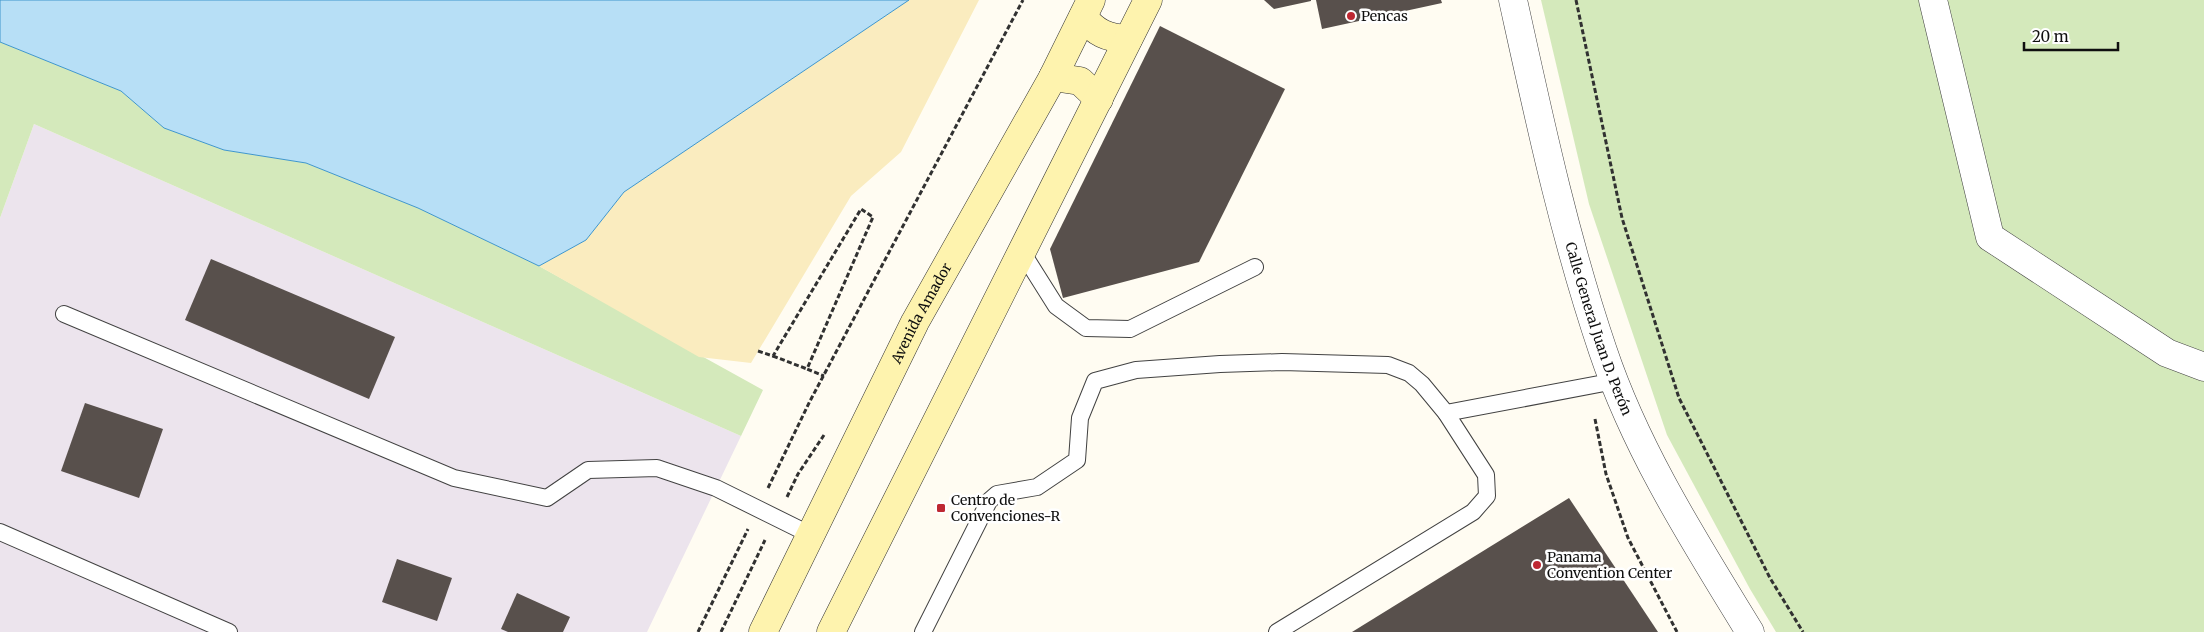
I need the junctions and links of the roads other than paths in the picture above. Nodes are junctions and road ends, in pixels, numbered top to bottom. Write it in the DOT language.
graph roads {
  1 [pos="1148,0"];
  2 [pos="1513,0"];
  3 [pos="1933,0"];
  4 [pos="1087,8"];
  5 [pos="1128,39"];
  6 [pos="1053,76"];
  7 [pos="1099,99"];
  8 [pos="1022,252"];
  9 [pos="1255,267"];
  10 [pos="64,314"];
  11 [pos="2204,367"];
  12 [pos="1615,381"];
  13 [pos="1446,412"];
  14 [pos="0,532"];
  15 [pos="810,535"];
  16 [pos="229,632"];
  17 [pos="763,632"];
  18 [pos="831,632"];
  19 [pos="922,632"];
  20 [pos="1277,632"];
  21 [pos="1750,632"];
  1 -- 5 [label="main road"];
  2 -- 12 [label="street, Calle General Juan D. Perón"];
  3 -- 11 [label="street"];
  4 -- 5 [label="main road"];
  4 -- 6 [label="main road, Avenida Amador"];
  5 -- 7 [label="main road"];
  6 -- 7 [label="main road"];
  6 -- 15 [label="main road, Avenida Amador"];
  7 -- 8 [label="main road"];
  8 -- 9 [label="lane"];
  8 -- 18 [label="main road"];
  10 -- 15 [label="lane"];
  12 -- 13 [label="lane"];
  12 -- 21 [label="street, Calle General Juan D. Perón"];
  13 -- 19 [label="lane"];
  13 -- 20 [label="lane"];
  14 -- 16 [label="lane"];
  15 -- 17 [label="main road, Avenida Amador"];
}
